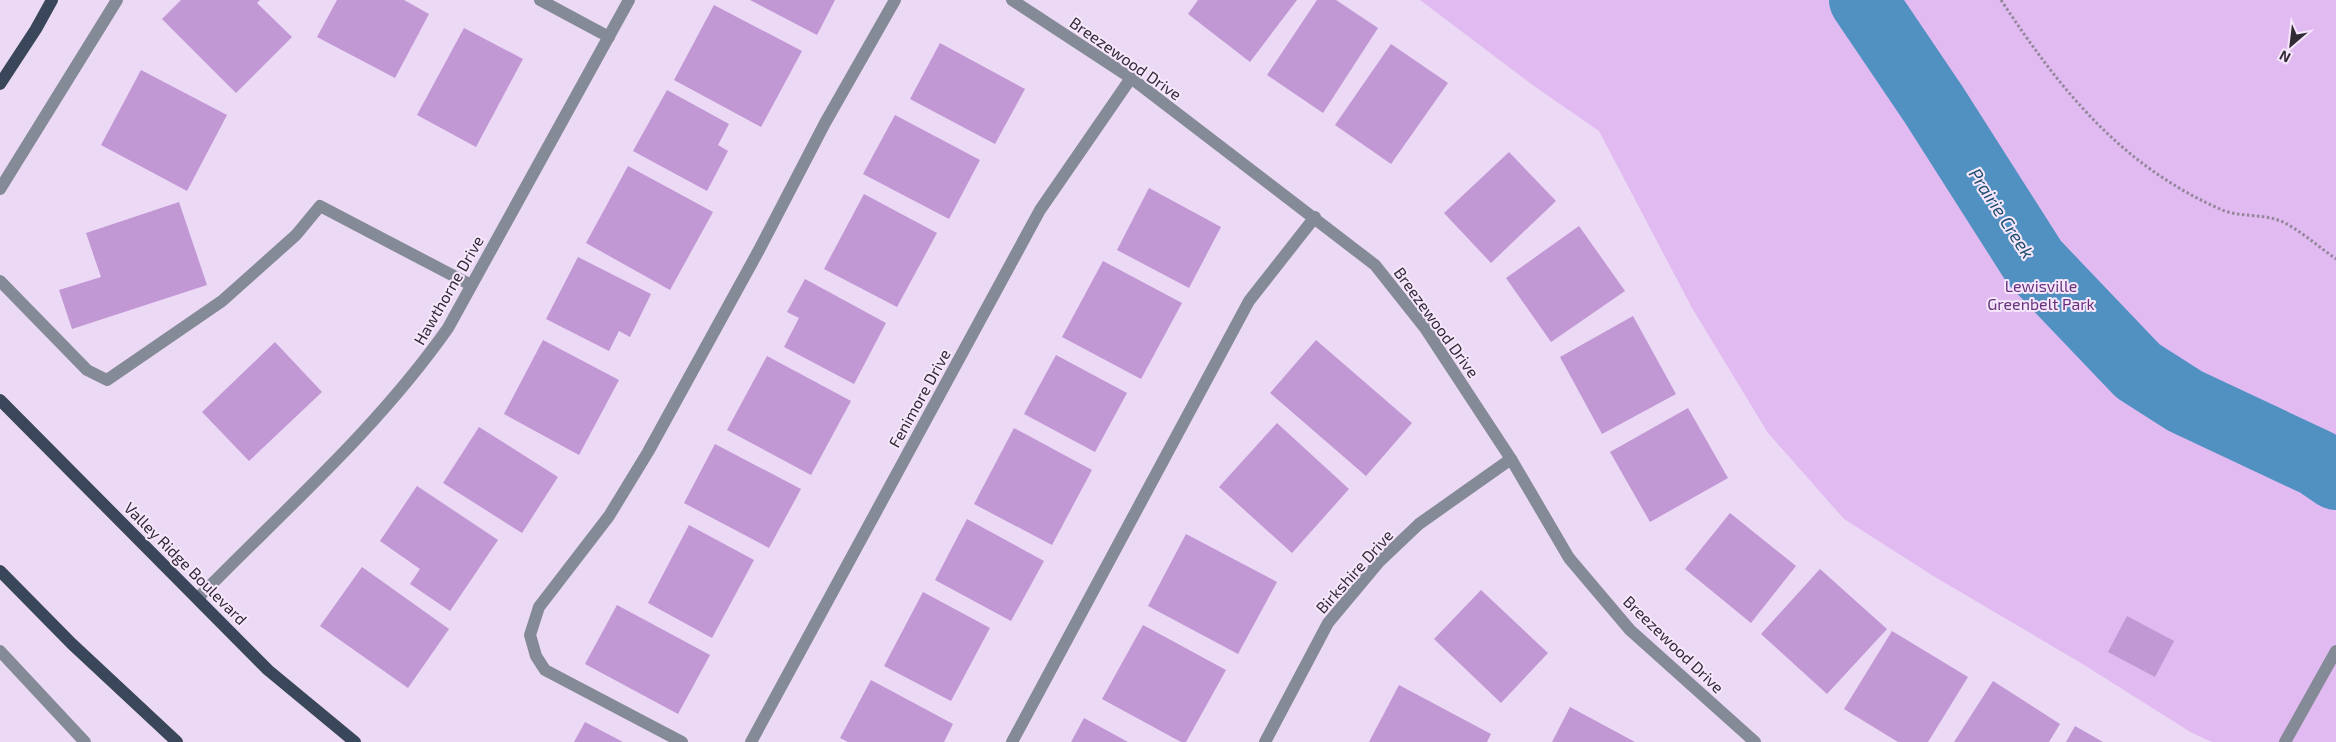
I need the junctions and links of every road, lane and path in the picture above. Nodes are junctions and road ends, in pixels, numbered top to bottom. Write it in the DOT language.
graph roads {
  1 [pos="52,0"];
  2 [pos="117,0"];
  3 [pos="540,0"];
  4 [pos="629,0"];
  5 [pos="895,0"];
  6 [pos="1012,0"];
  7 [pos="2000,0"];
  8 [pos="609,37"];
  9 [pos="1131,78"];
  10 [pos="0,84"];
  11 [pos="0,189"];
  12 [pos="1315,217"];
  13 [pos="2336,259"];
  14 [pos="0,281"];
  15 [pos="471,285"];
  16 [pos="0,400"];
  17 [pos="1511,459"];
  18 [pos="0,571"];
  19 [pos="198,598"];
  20 [pos="0,652"];
  21 [pos="2336,652"];
  22 [pos="85,742"];
  23 [pos="177,742"];
  24 [pos="355,742"];
  25 [pos="682,742"];
  26 [pos="751,742"];
  27 [pos="1012,742"];
  28 [pos="1265,742"];
  29 [pos="1755,742"];
  30 [pos="2285,742"];
  1 -- 10 [label="main road"];
  2 -- 11 [label="street"];
  3 -- 8 [label="street"];
  4 -- 8 [label="street, Hawthorne Drive"];
  5 -- 25 [label="street"];
  6 -- 9 [label="street, Breezewood Drive"];
  7 -- 13 [label="path"];
  8 -- 15 [label="street, Hawthorne Drive"];
  9 -- 12 [label="street, Breezewood Drive"];
  9 -- 26 [label="street, Fenimore Drive"];
  12 -- 17 [label="street, Breezewood Drive"];
  12 -- 27 [label="street"];
  14 -- 15 [label="street"];
  15 -- 19 [label="street, Hawthorne Drive"];
  16 -- 19 [label="main road, Valley Ridge Boulevard"];
  17 -- 28 [label="street, Birkshire Drive"];
  17 -- 29 [label="street, Breezewood Drive"];
  18 -- 23 [label="main road"];
  19 -- 24 [label="main road, Valley Ridge Boulevard"];
  20 -- 22 [label="street"];
  21 -- 30 [label="street"];
}
